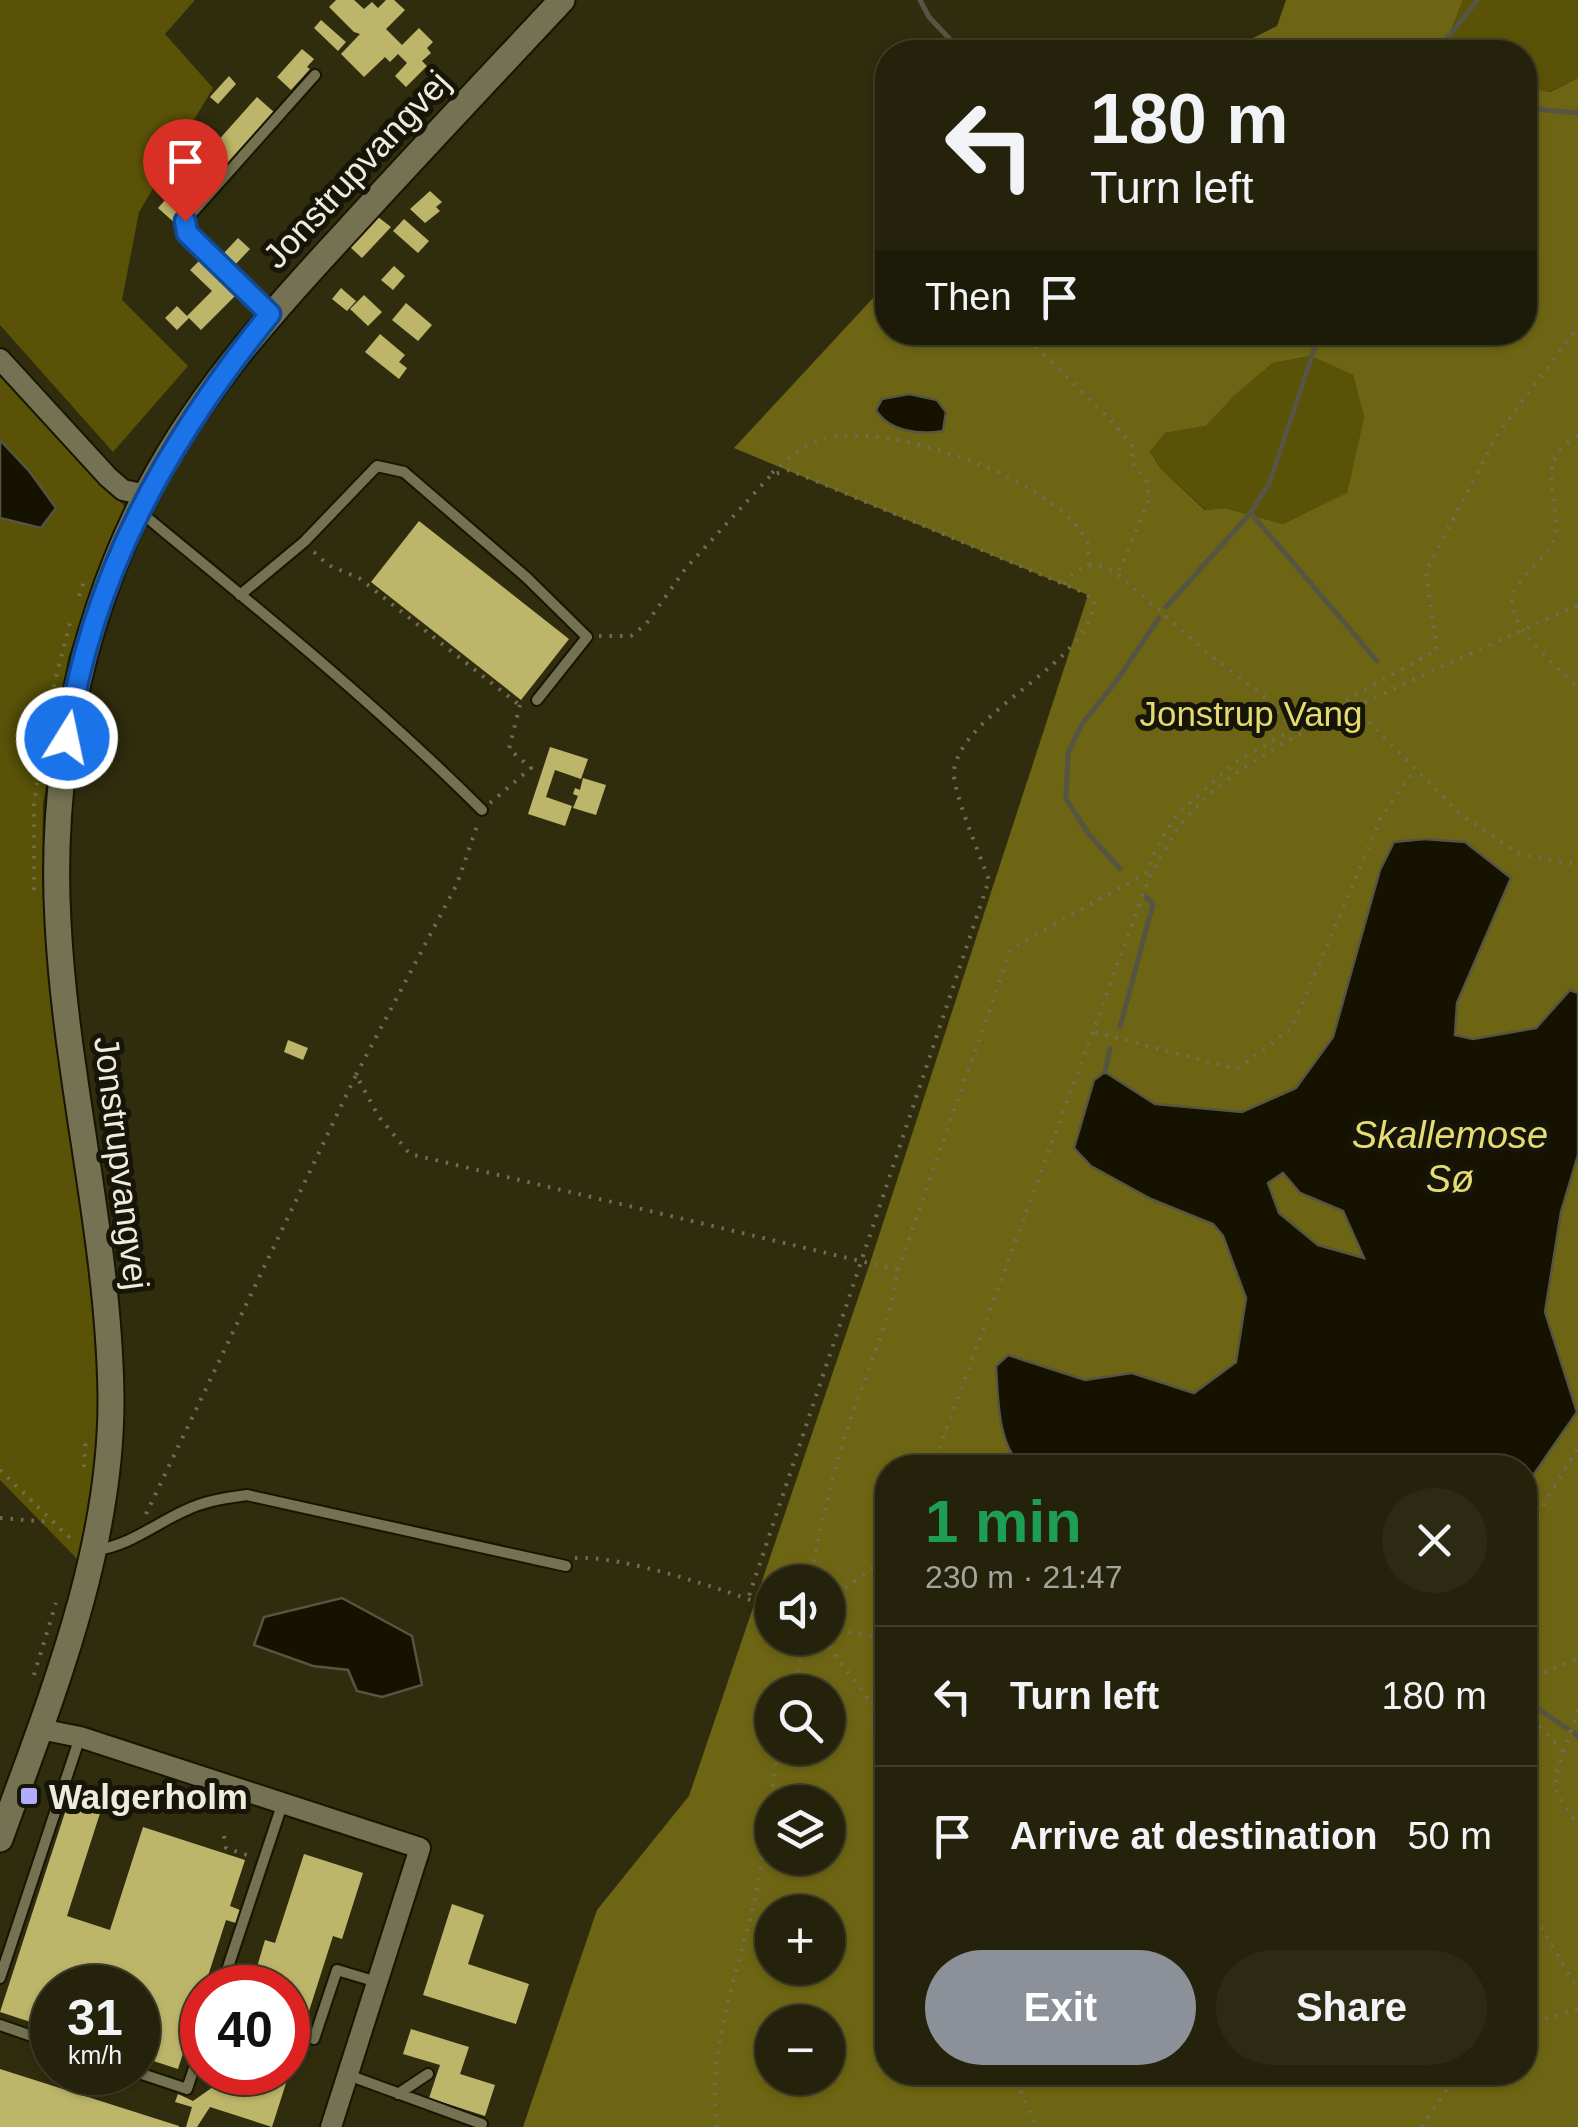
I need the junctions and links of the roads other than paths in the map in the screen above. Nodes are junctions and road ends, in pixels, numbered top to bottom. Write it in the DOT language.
graph roads {
  1 [pos="562,0"];
  2 [pos="315,75"];
  3 [pos="270,314"];
  4 [pos="0,360"];
  5 [pos="142,503"];
  6 [pos="240,595"];
  7 [pos="537,700"];
  8 [pos="482,810"];
  9 [pos="84,1546"];
  10 [pos="566,1566"];
  11 [pos="40,1729"];
  12 [pos="80,1737"];
  13 [pos="282,1804"];
  14 [pos="0,1839"];
  15 [pos="229,1965"];
  16 [pos="0,1978"];
  17 [pos="377,1982"];
  18 [pos="0,2025"];
  19 [pos="30,2036"];
  20 [pos="314,2039"];
  21 [pos="428,2074"];
  22 [pos="348,2075"];
  23 [pos="398,2094"];
  24 [pos="482,2124"];
  25 [pos="331,2127"];
  1 -- 3 [label="street, Jonstrupvangvej"];
  2 -- 3 [label="lane"];
  3 -- 5 [label="street, Jonstrupvangvej"];
  4 -- 5 [label="street"];
  5 -- 6 [label="lane"];
  5 -- 9 [label="street, Jonstrupvangvej"];
  6 -- 7 [label="lane"];
  6 -- 8 [label="lane"];
  9 -- 10 [label="lane"];
  9 -- 11 [label="street, Jonstrupvangvej"];
  11 -- 12 [label="street"];
  11 -- 14 [label="street, Jonstrupvangvej"];
  12 -- 13 [label="street"];
  12 -- 16 [label="lane"];
  13 -- 15 [label="lane"];
  13 -- 17 [label="street"];
  17 -- 20 [label="lane"];
  17 -- 22 [label="street"];
  18 -- 19 [label="lane"];
  21 -- 23 [label="lane"];
  22 -- 23 [label="lane"];
  22 -- 25 [label="street"];
  23 -- 24 [label="lane"];
}
